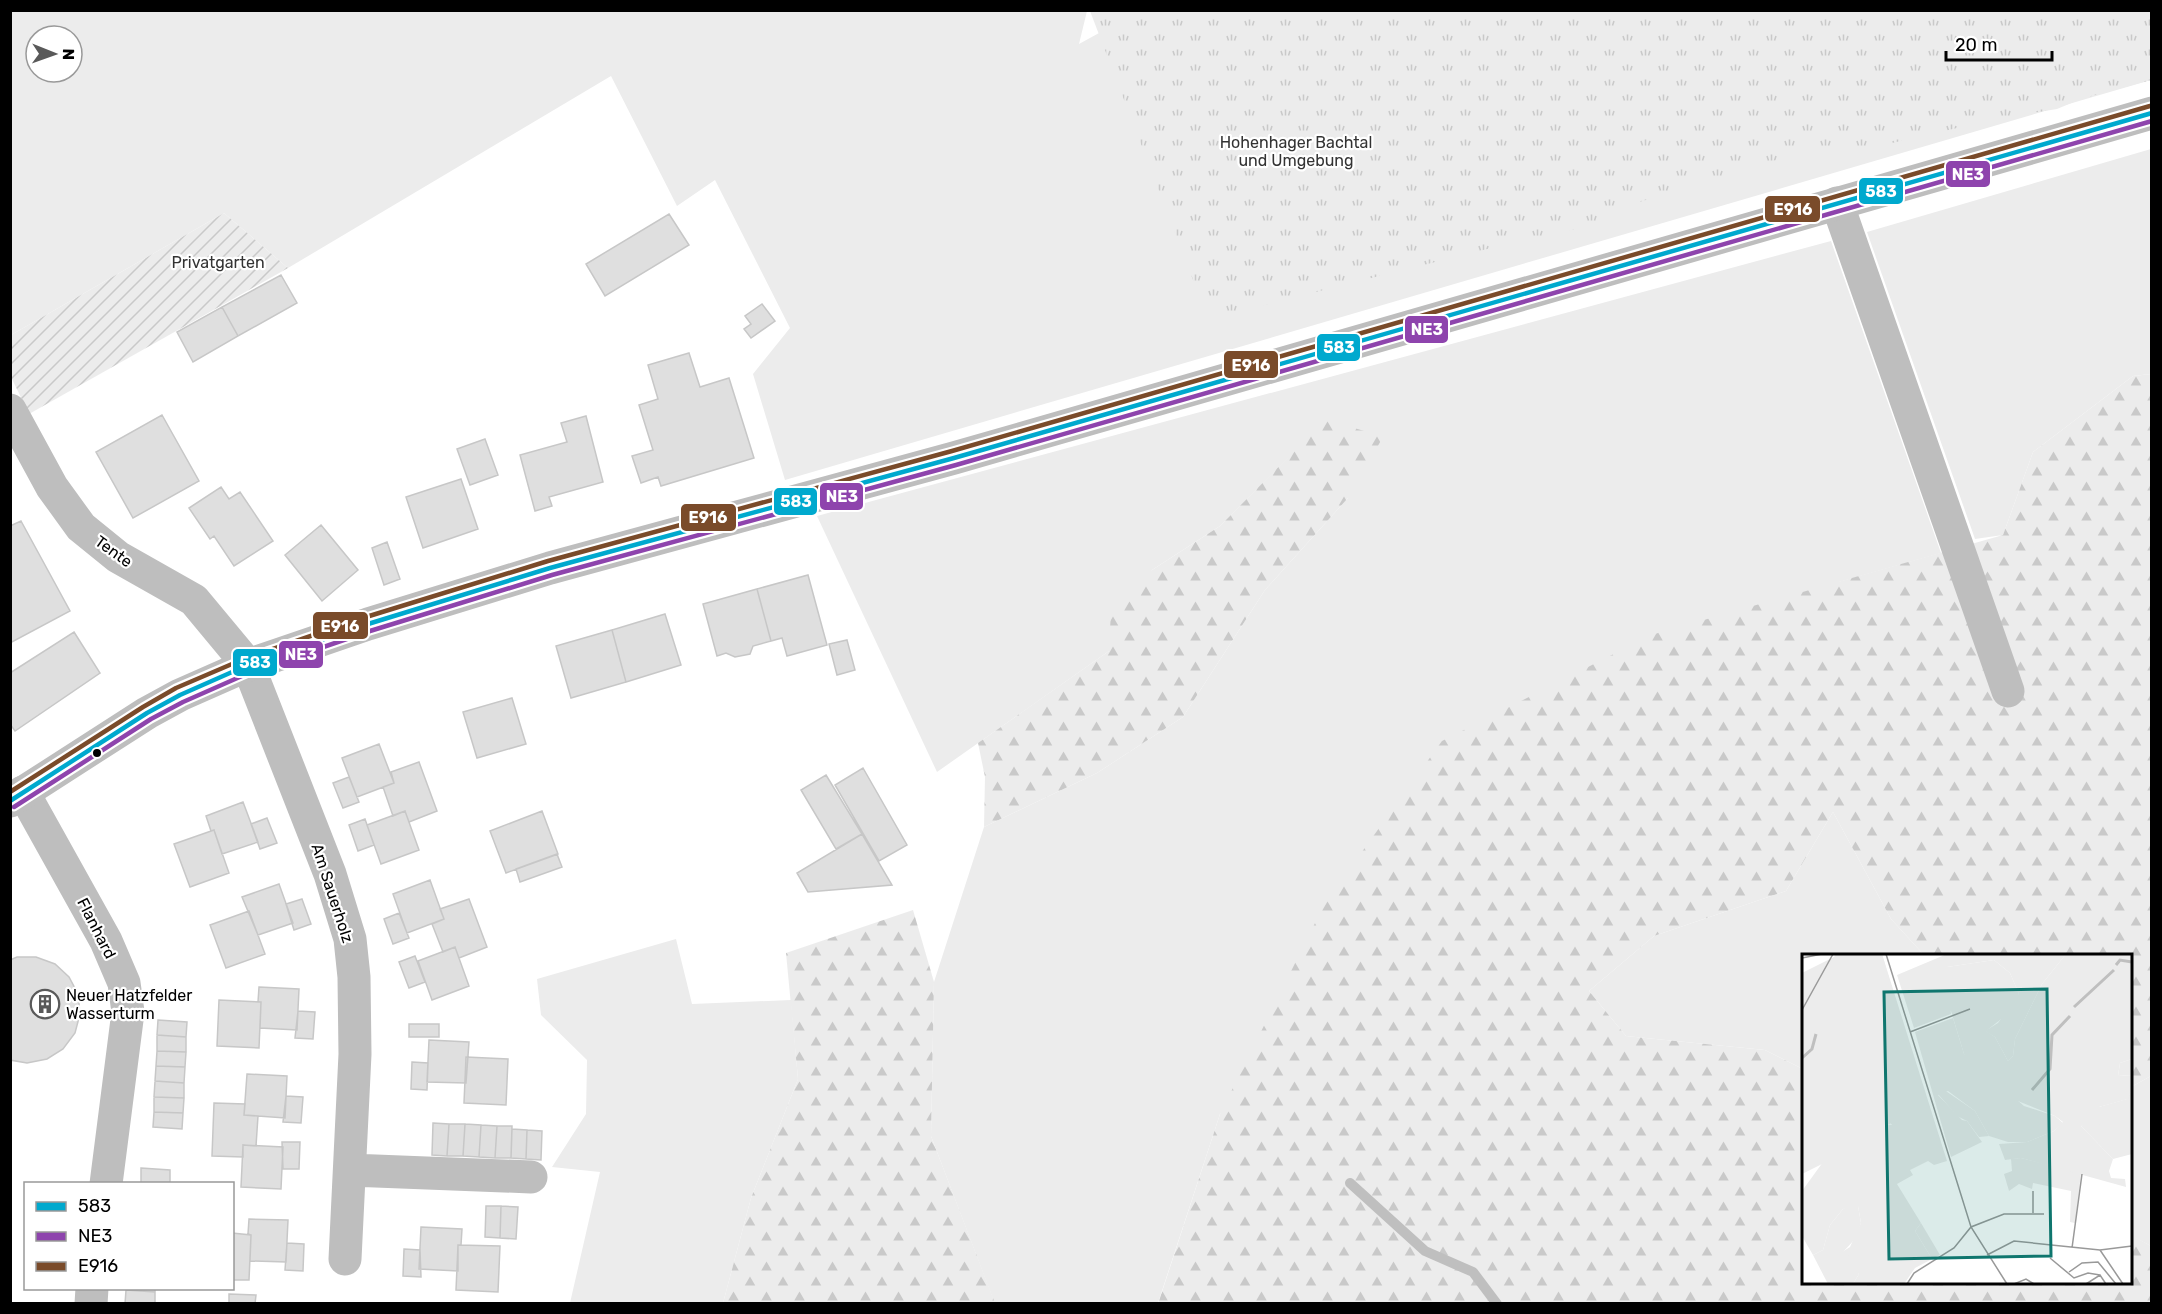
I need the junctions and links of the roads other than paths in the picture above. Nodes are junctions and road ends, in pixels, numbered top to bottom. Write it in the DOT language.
graph roads {
  1 [pos="2151,113"];
  2 [pos="1837,203"];
  3 [pos="10,410"];
  4 [pos="248,665"];
  5 [pos="2008,691"];
  6 [pos="17,797"];
  7 [pos="350,1170"];
  8 [pos="531,1177"];
  9 [pos="106,1182"];
  10 [pos="345,1259"];
  1 -- 2 [label="main road"];
  2 -- 4 [label="main road"];
  2 -- 5 [label="main road"];
  3 -- 4 [label="main road, Tente"];
  4 -- 6 [label="main road"];
  4 -- 7 [label="main road, Am Sauerholz"];
  6 -- 9 [label="main road, Flanhard"];
  7 -- 8 [label="main road"];
  7 -- 10 [label="main road, Am Sauerholz"];
}
